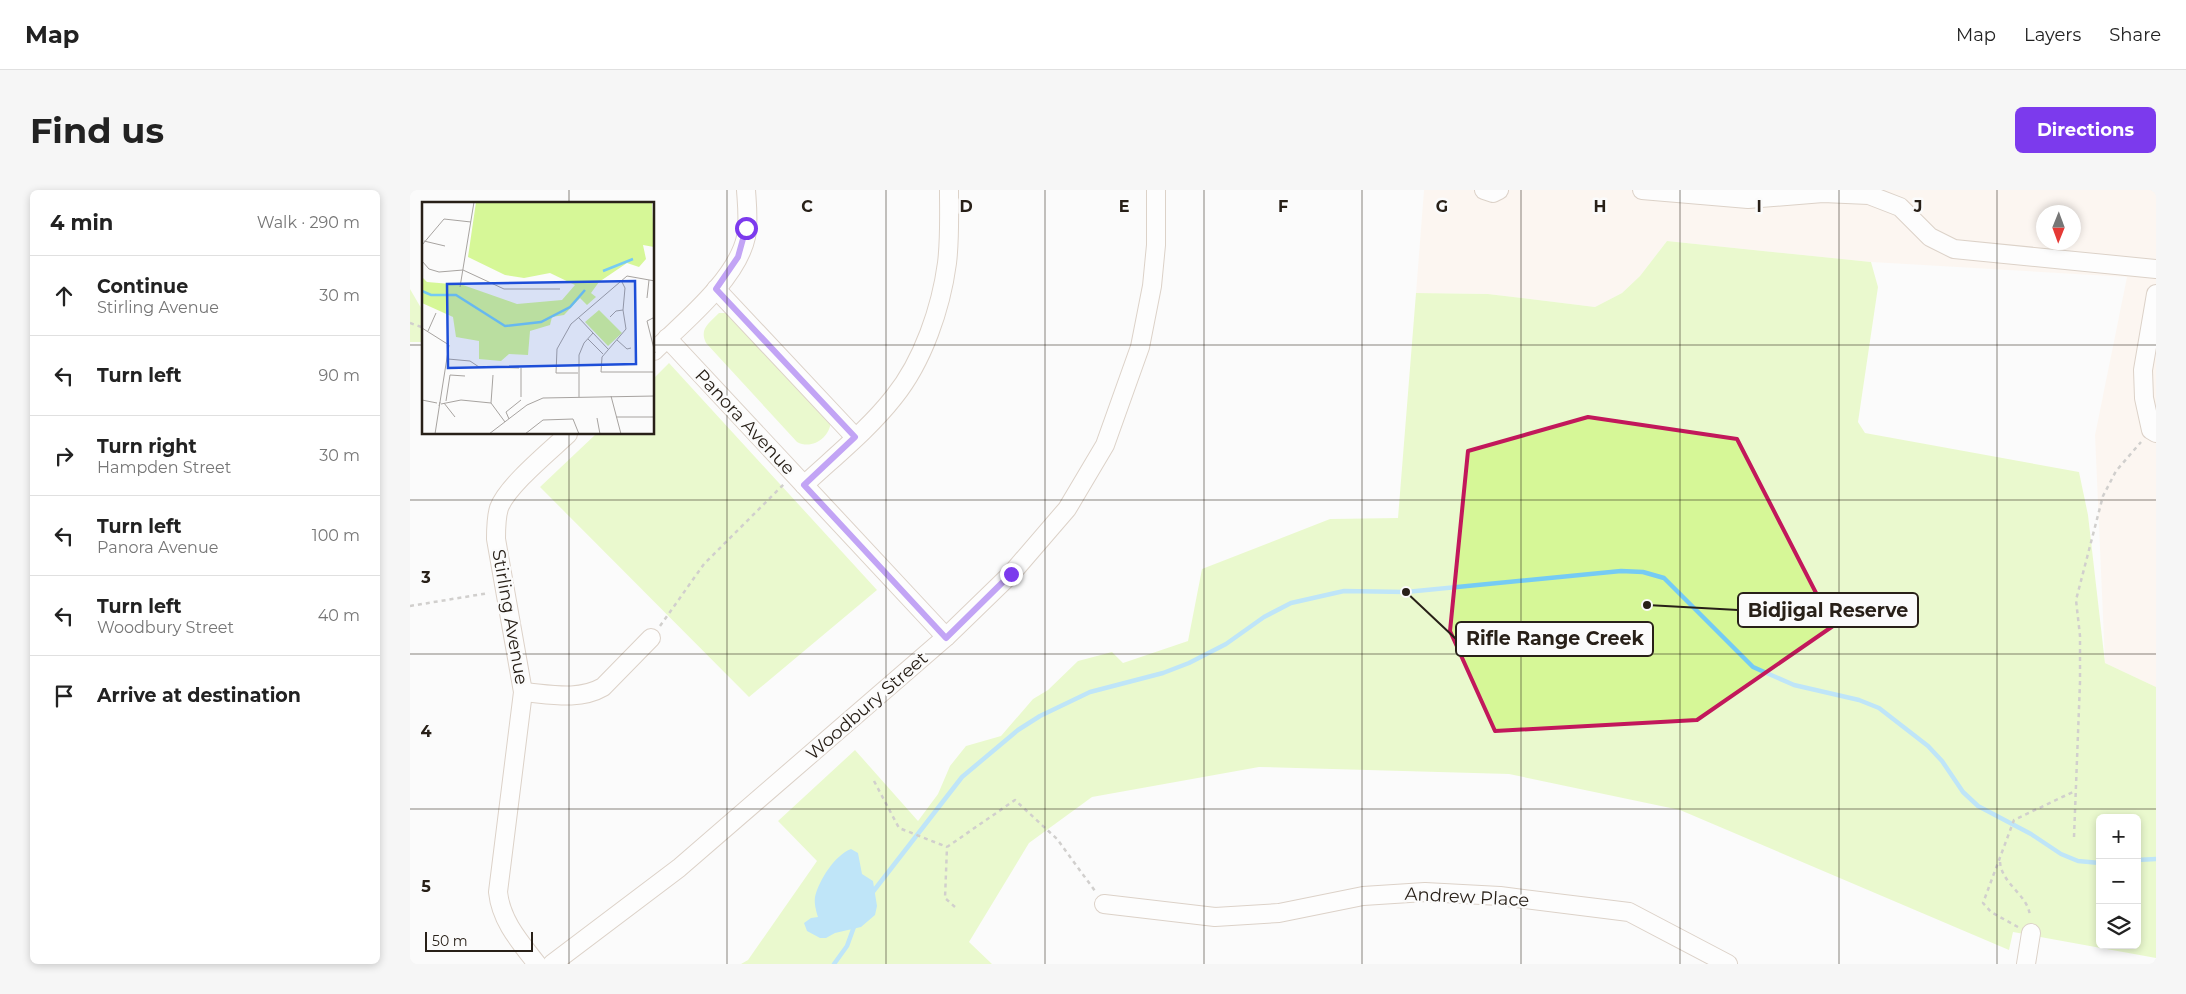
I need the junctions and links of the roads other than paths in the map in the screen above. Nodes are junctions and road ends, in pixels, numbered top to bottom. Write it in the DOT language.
graph roads {
  1 [pos="746,190"];
  2 [pos="949,190"];
  3 [pos="1156,190"];
  4 [pos="1484,190"];
  5 [pos="1500,190"];
  6 [pos="1642,190"];
  7 [pos="2156,269"];
  8 [pos="716,289"];
  9 [pos="2156,294"];
  10 [pos="667,338"];
  11 [pos="655,350"];
  12 [pos="2154,431"];
  13 [pos="567,435"];
  14 [pos="855,437"];
  15 [pos="799,480"];
  16 [pos="651,638"];
  17 [pos="946,638"];
  18 [pos="523,692"];
  19 [pos="1104,904"];
  20 [pos="2031,933"];
  21 [pos="537,964"];
  22 [pos="552,964"];
  23 [pos="1728,964"];
  24 [pos="2026,964"];
  1 -- 8 [label="street"];
  2 -- 14 [label="street"];
  3 -- 17 [label="street, Woodbury Street"];
  4 -- 5 [label="street"];
  6 -- 7 [label="street"];
  8 -- 10 [label="street"];
  8 -- 14 [label="street"];
  9 -- 12 [label="street"];
  10 -- 11 [label="street"];
  10 -- 15 [label="street, Panora Avenue"];
  13 -- 18 [label="street, Stirling Avenue"];
  14 -- 15 [label="street"];
  15 -- 17 [label="street, Panora Avenue"];
  16 -- 18 [label="street"];
  17 -- 22 [label="street, Woodbury Street"];
  18 -- 21 [label="street, Stirling Avenue"];
  19 -- 23 [label="street, Andrew Place"];
  20 -- 24 [label="street"];
}
